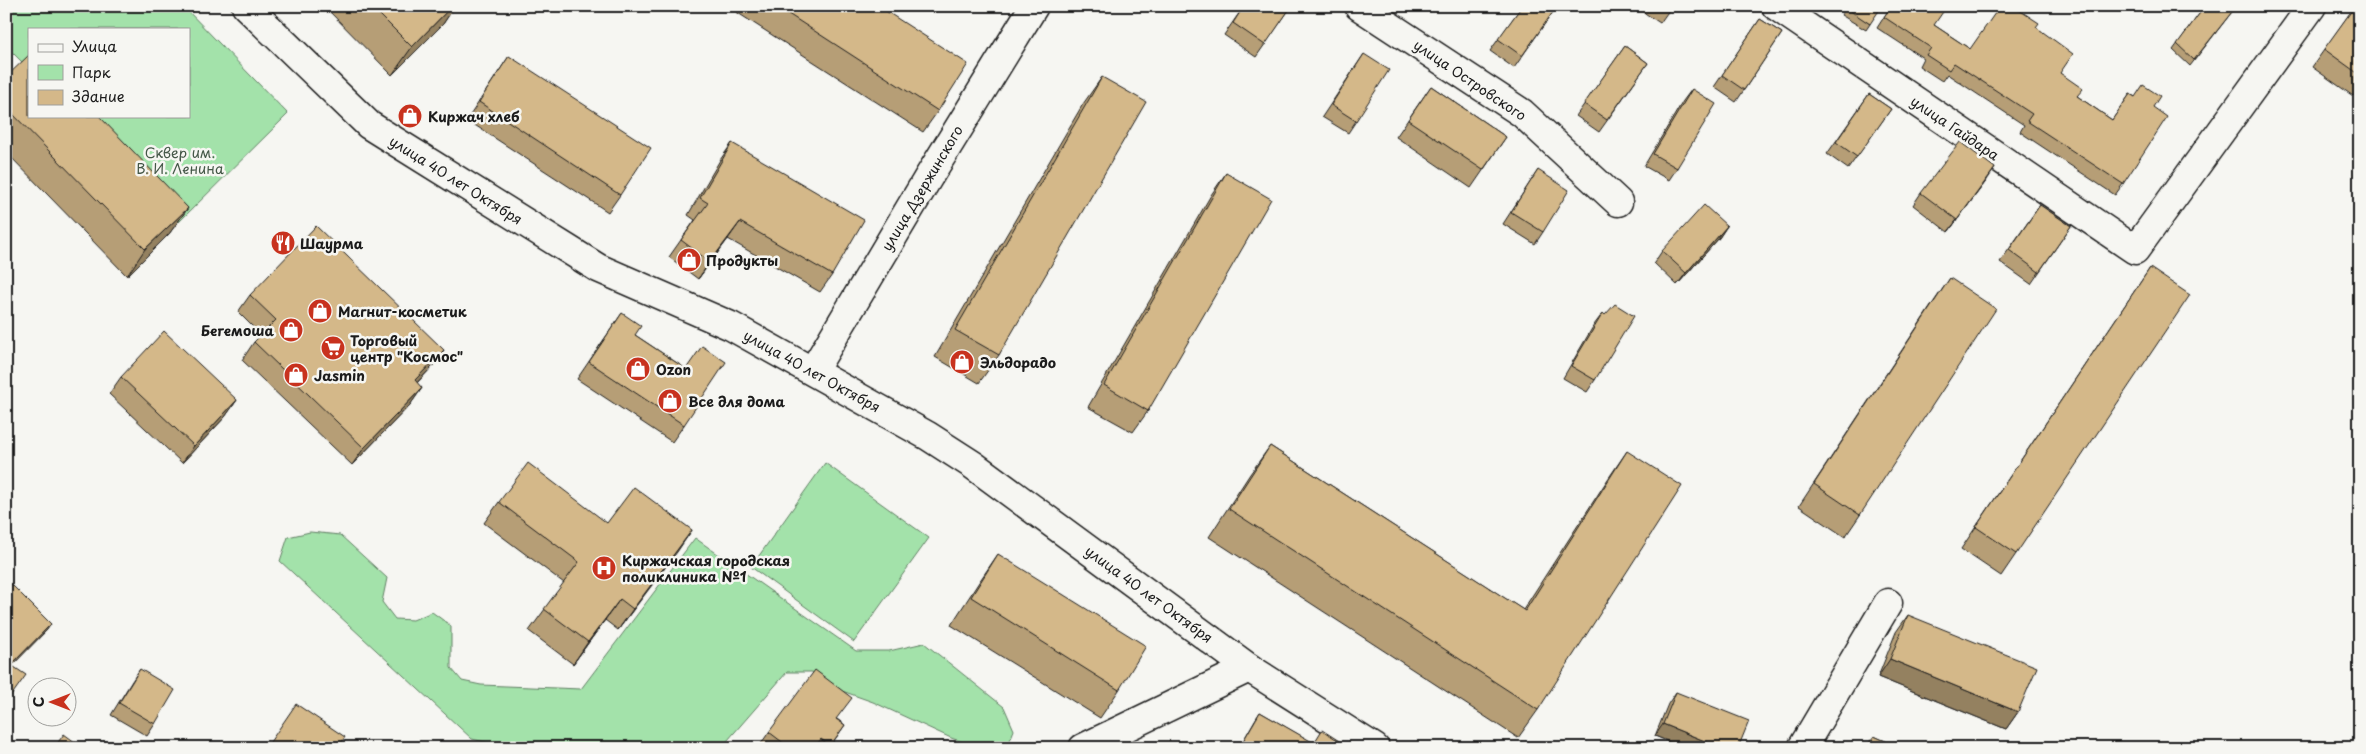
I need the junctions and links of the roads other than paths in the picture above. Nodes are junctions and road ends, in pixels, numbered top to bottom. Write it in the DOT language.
graph roads {
  1 [pos="246,6"];
  2 [pos="1034,6"];
  3 [pos="1359,6"];
  4 [pos="1776,6"];
  5 [pos="2312,6"];
  6 [pos="1618,202"];
  7 [pos="813,371"];
  8 [pos="1888,603"];
  9 [pos="1249,668"];
  10 [pos="1083,748"];
  11 [pos="1375,748"];
  12 [pos="1802,748"];
  1 -- 7 [label="street, улица 40 лет Октября"];
  2 -- 7 [label="street, улица Дзержинского"];
  3 -- 6 [label="street, улица Островского"];
  4 -- 5 [label="street, улица Гайдара"];
  7 -- 9 [label="street, улица 40 лет Октября"];
  8 -- 12 [label="street"];
  9 -- 10 [label="street"];
  9 -- 11 [label="street, улица 40 лет Октября"];
}
